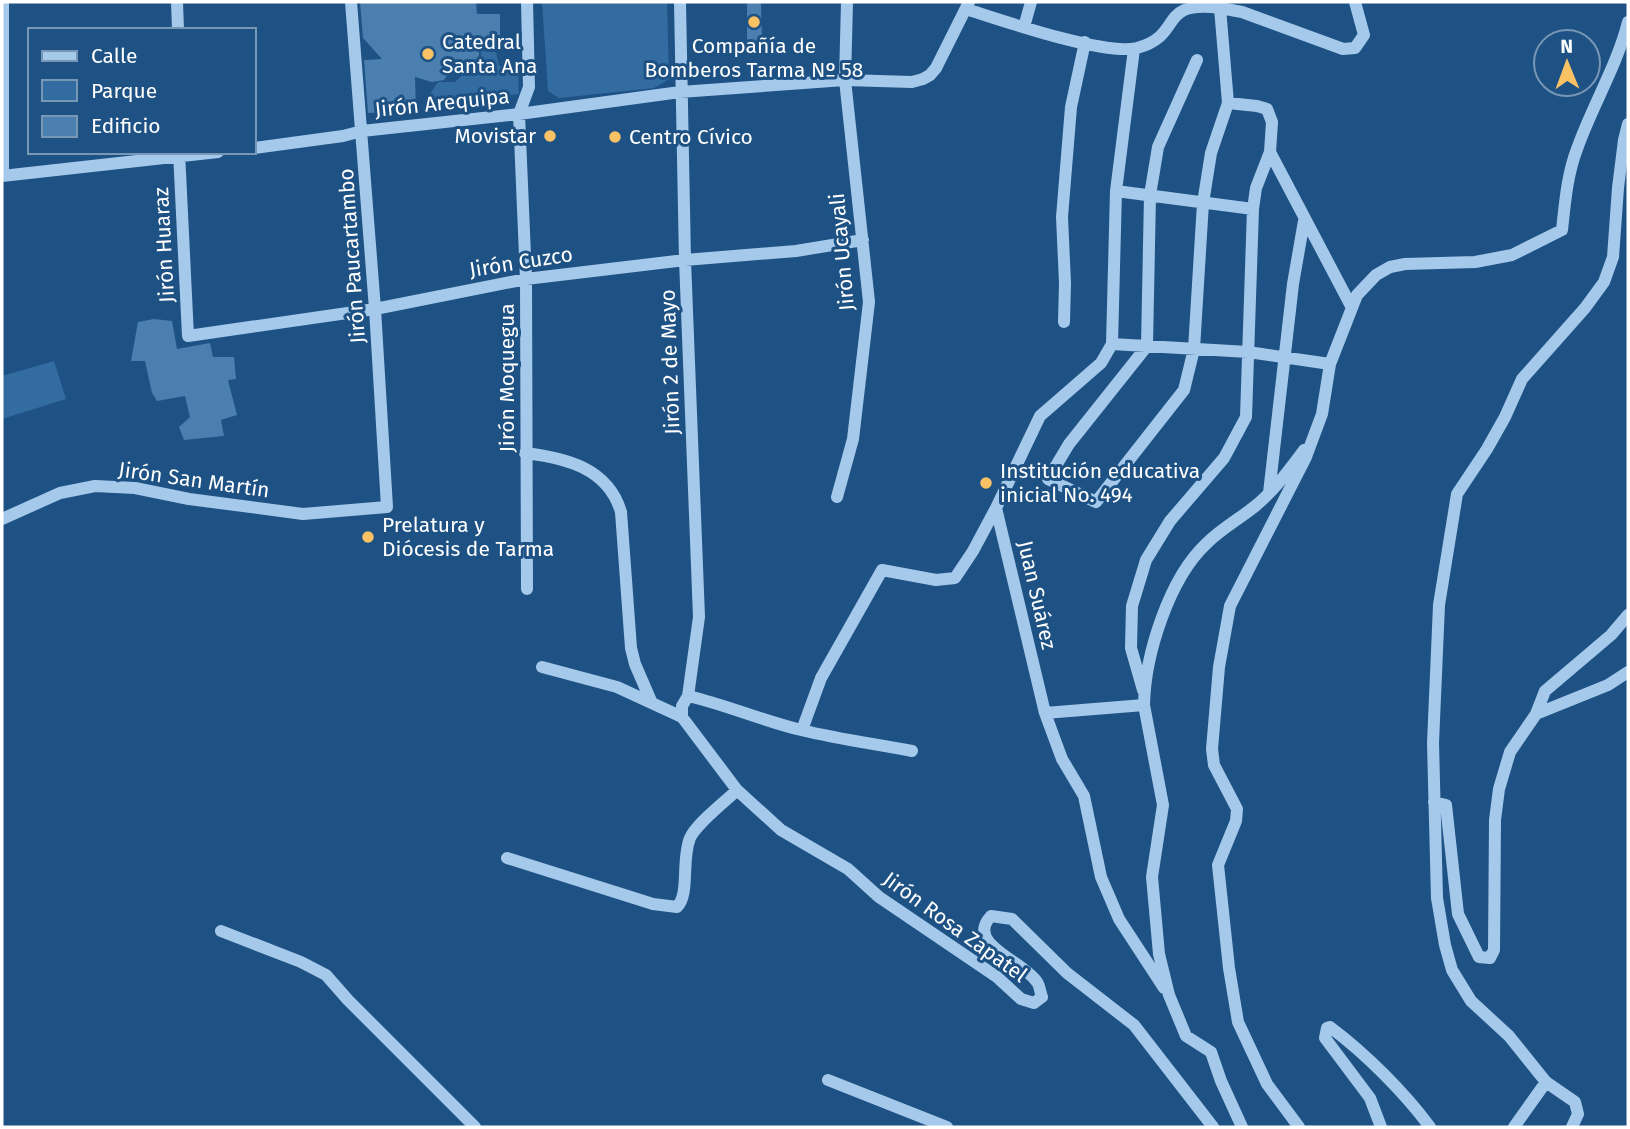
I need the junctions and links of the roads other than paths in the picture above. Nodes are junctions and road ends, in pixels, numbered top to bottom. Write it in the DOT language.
graph roads {
  1 [pos="3,2"];
  2 [pos="177,2"];
  3 [pos="351,2"];
  4 [pos="527,2"];
  5 [pos="680,2"];
  6 [pos="847,2"];
  7 [pos="1031,2"];
  8 [pos="1355,2"];
  9 [pos="967,5"];
  10 [pos="1220,8"];
  11 [pos="1628,22"];
  12 [pos="1024,27"];
  13 [pos="178,28"];
  14 [pos="1085,43"];
  15 [pos="1134,49"];
  16 [pos="1197,60"];
  17 [pos="845,80"];
  18 [pos="680,92"];
  19 [pos="1228,103"];
  20 [pos="519,114"];
  21 [pos="1628,124"];
  22 [pos="362,131"];
  23 [pos="256,148"];
  24 [pos="1270,152"];
  25 [pos="178,154"];
  26 [pos="3,176"];
  27 [pos="1116,191"];
  28 [pos="1150,195"];
  29 [pos="1203,203"];
  30 [pos="1253,209"];
  31 [pos="1304,220"];
  32 [pos="863,240"];
  33 [pos="685,260"];
  34 [pos="526,279"];
  35 [pos="1351,306"];
  36 [pos="375,309"];
  37 [pos="1064,321"];
  38 [pos="188,336"];
  39 [pos="1112,344"];
  40 [pos="1147,346"];
  41 [pos="1194,349"];
  42 [pos="1248,352"];
  43 [pos="1286,358"];
  44 [pos="1330,364"];
  45 [pos="1315,435"];
  46 [pos="525,453"];
  47 [pos="1269,493"];
  48 [pos="837,497"];
  49 [pos="387,507"];
  50 [pos="996,508"];
  51 [pos="2,519"];
  52 [pos="527,590"];
  53 [pos="1628,615"];
  54 [pos="542,667"];
  55 [pos="1628,672"];
  56 [pos="688,696"];
  57 [pos="1144,700"];
  58 [pos="651,701"];
  59 [pos="1045,713"];
  60 [pos="1536,713"];
  61 [pos="682,717"];
  62 [pos="802,730"];
  63 [pos="912,751"];
  64 [pos="737,790"];
  65 [pos="1434,802"];
  66 [pos="507,858"];
  67 [pos="221,930"];
  68 [pos="1169,995"];
  69 [pos="828,1080"];
  70 [pos="1546,1082"];
  71 [pos="475,1127"];
  72 [pos="947,1127"];
  73 [pos="1213,1127"];
  74 [pos="1242,1127"];
  75 [pos="1299,1127"];
  76 [pos="1381,1127"];
  77 [pos="1430,1127"];
  78 [pos="1514,1127"];
  79 [pos="1572,1127"];
  1 -- 26 [label="street"];
  2 -- 13 [label="street"];
  3 -- 22 [label="street, Jirón Paucartambo"];
  4 -- 20 [label="street, Jirón Moquegua"];
  5 -- 18 [label="street, Jirón 2 de Mayo"];
  6 -- 17 [label="street, Jirón Ucayali"];
  7 -- 12 [label="street"];
  8 -- 10 [label="street"];
  9 -- 12 [label="street"];
  9 -- 17 [label="street, Jirón Arequipa"];
  10 -- 15 [label="street"];
  10 -- 19 [label="street"];
  11 -- 35 [label="street"];
  12 -- 14 [label="street"];
  14 -- 15 [label="street"];
  14 -- 37 [label="street"];
  15 -- 27 [label="street"];
  16 -- 28 [label="street"];
  17 -- 18 [label="street, Jirón Arequipa"];
  17 -- 32 [label="street, Jirón Ucayali"];
  18 -- 20 [label="street, Jirón Arequipa"];
  18 -- 33 [label="street, Jirón 2 de Mayo"];
  19 -- 24 [label="street"];
  19 -- 29 [label="street"];
  20 -- 22 [label="street, Jirón Arequipa"];
  20 -- 34 [label="street, Jirón Moquegua"];
  21 -- 65 [label="street"];
  22 -- 23 [label="street, Jirón Arequipa"];
  22 -- 36 [label="street, Jirón Paucartambo"];
  24 -- 30 [label="street"];
  24 -- 31 [label="street"];
  25 -- 26 [label="street"];
  25 -- 38 [label="street, Jirón Huaraz"];
  27 -- 28 [label="street"];
  27 -- 39 [label="street"];
  28 -- 29 [label="street"];
  28 -- 40 [label="street"];
  29 -- 30 [label="street"];
  29 -- 41 [label="street"];
  30 -- 42 [label="street"];
  31 -- 35 [label="street"];
  31 -- 43 [label="street"];
  32 -- 33 [label="street, Jirón Cuzco"];
  32 -- 48 [label="street, Jirón Ucayali"];
  33 -- 34 [label="street, Jirón Cuzco"];
  33 -- 56 [label="street, Jirón 2 de Mayo"];
  34 -- 36 [label="street, Jirón Cuzco"];
  34 -- 46 [label="street, Jirón Moquegua"];
  35 -- 44 [label="street"];
  36 -- 38 [label="street, Jirón Cuzco"];
  36 -- 49 [label="street, Jirón Paucartambo"];
  39 -- 40 [label="street"];
  39 -- 50 [label="street"];
  40 -- 41 [label="street"];
  40 -- 41 [label="street"];
  41 -- 42 [label="street"];
  42 -- 43 [label="street"];
  42 -- 57 [label="street"];
  43 -- 44 [label="street"];
  43 -- 47 [label="street"];
  44 -- 45 [label="street"];
  45 -- 47 [label="street"];
  45 -- 75 [label="street"];
  46 -- 52 [label="street, Jirón Moquegua"];
  46 -- 58 [label="street"];
  47 -- 57 [label="street"];
  49 -- 51 [label="street, Jirón San Martín"];
  50 -- 59 [label="street, Juan Suárez"];
  50 -- 62 [label="street"];
  53 -- 60 [label="street"];
  54 -- 58 [label="street, Jirón Rosa Zapatel"];
  55 -- 60 [label="street"];
  56 -- 61 [label="street, Jirón 2 de Mayo"];
  56 -- 62 [label="street"];
  57 -- 59 [label="street"];
  57 -- 68 [label="street"];
  58 -- 61 [label="street, Jirón Rosa Zapatel"];
  59 -- 68 [label="street, Juan Suárez"];
  60 -- 65 [label="street"];
  61 -- 64 [label="street, Jirón Rosa Zapatel"];
  62 -- 63 [label="street"];
  64 -- 66 [label="street"];
  64 -- 73 [label="street, Jirón Rosa Zapatel"];
  65 -- 70 [label="street"];
  67 -- 71 [label="street"];
  68 -- 74 [label="street"];
  69 -- 72 [label="street"];
  70 -- 78 [label="street"];
  70 -- 79 [label="street"];
  76 -- 77 [label="street"];
}
